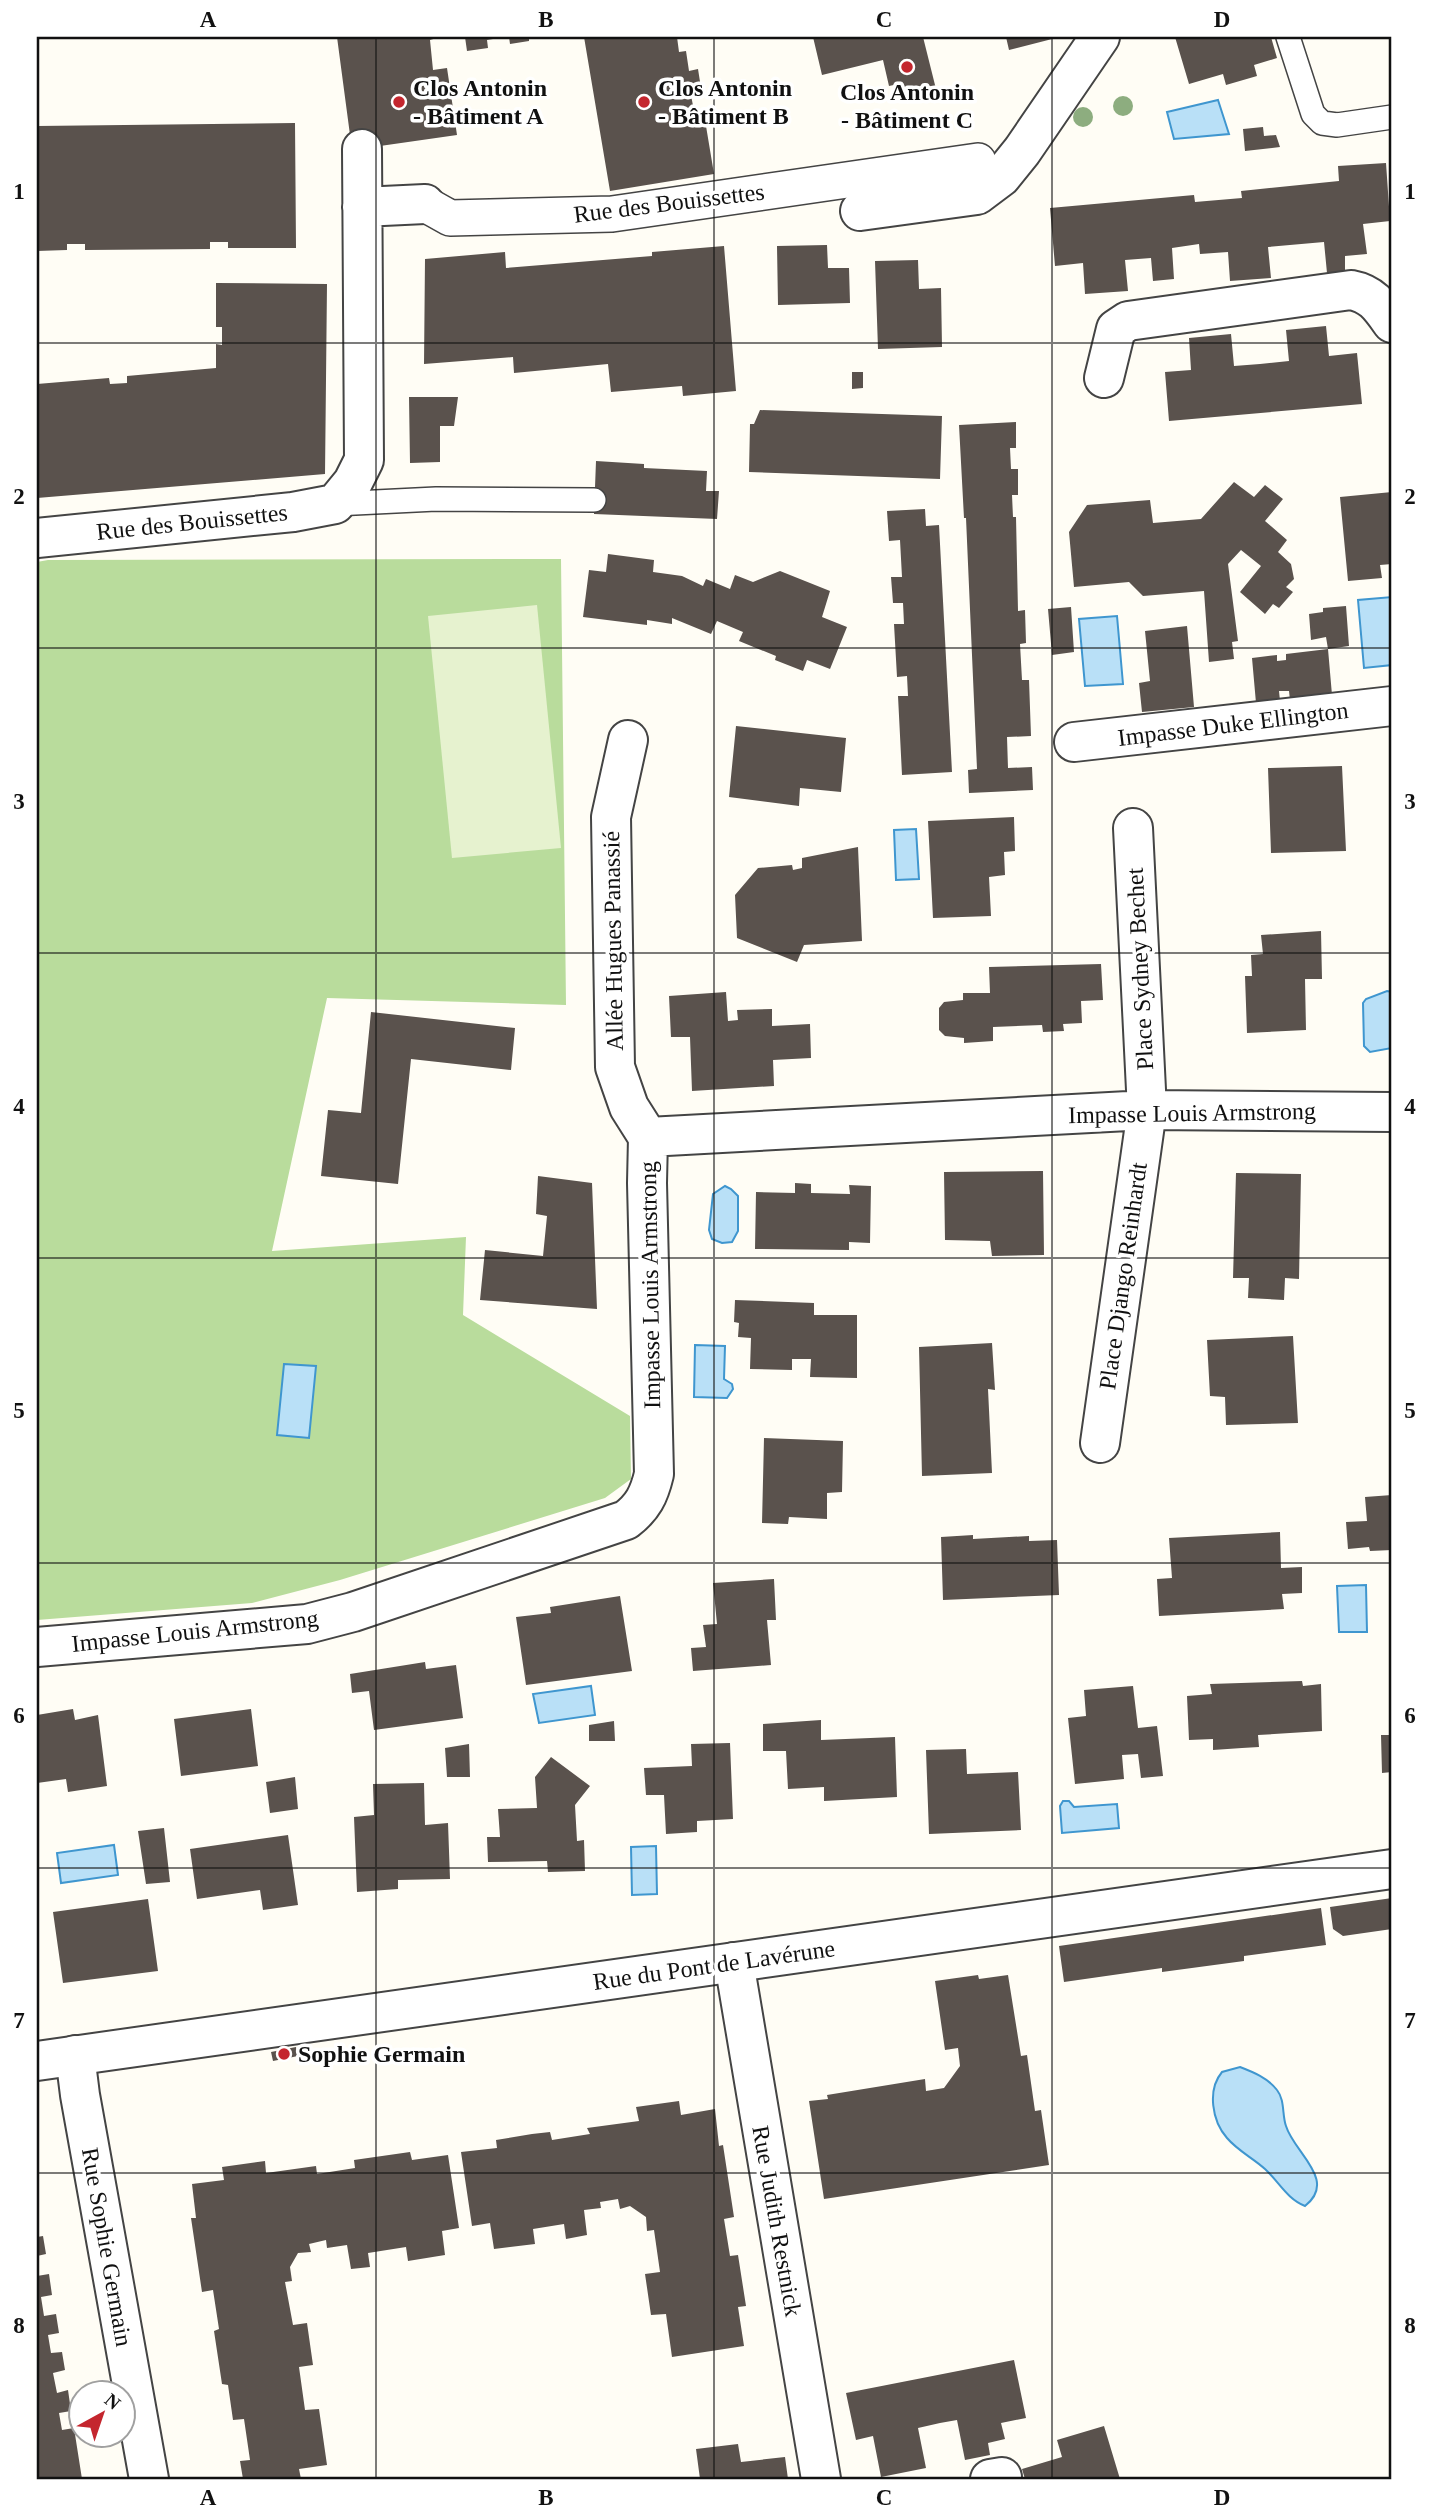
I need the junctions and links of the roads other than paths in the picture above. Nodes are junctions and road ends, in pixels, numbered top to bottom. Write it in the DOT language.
graph roads {
  1 [pos="1100,37"];
  2 [pos="1288,37"];
  3 [pos="1392,117"];
  4 [pos="362,149"];
  5 [pos="978,161"];
  6 [pos="425,204"];
  7 [pos="362,207"];
  8 [pos="860,211"];
  9 [pos="1392,323"];
  10 [pos="1104,378"];
  11 [pos="594,500"];
  12 [pos="335,503"];
  13 [pos="37,538"];
  14 [pos="1392,706"];
  15 [pos="628,740"];
  16 [pos="1074,742"];
  17 [pos="1133,828"];
  18 [pos="1147,1110"];
  19 [pos="1392,1112"];
  20 [pos="648,1137"];
  21 [pos="1100,1443"];
  22 [pos="37,1647"];
  23 [pos="1392,1870"];
  24 [pos="734,1962"];
  25 [pos="75,2055"];
  26 [pos="37,2060"];
  27 [pos="149,2479"];
  28 [pos="821,2479"];
  29 [pos="990,2479"];
  30 [pos="1002,2479"];
  1 -- 8 [label="street"];
  2 -- 3 [label="lane"];
  4 -- 7 [label="street"];
  5 -- 6 [label="street, Rue des Bouissettes"];
  6 -- 7 [label="street, Rue des Bouissettes"];
  7 -- 12 [label="street"];
  9 -- 10 [label="street"];
  11 -- 12 [label="lane"];
  12 -- 13 [label="street, Rue des Bouissettes"];
  14 -- 16 [label="street, Impasse Duke Ellington"];
  15 -- 20 [label="street, Allée Hugues Panassié"];
  17 -- 18 [label="street, Place Sydney Bechet"];
  18 -- 19 [label="street, Impasse Louis Armstrong"];
  18 -- 20 [label="street, Impasse Louis Armstrong"];
  18 -- 21 [label="street, Place Django Reinhardt"];
  20 -- 22 [label="street, Impasse Louis Armstrong"];
  23 -- 24 [label="street, Rue du Pont de Lavérune"];
  24 -- 25 [label="street, Rue du Pont de Lavérune"];
  24 -- 28 [label="street, Rue Judith Restnick"];
  25 -- 26 [label="street, Rue du Pont de Lavérune"];
  25 -- 27 [label="street, Rue Sophie Germain"];
  29 -- 30 [label="street"];
}
